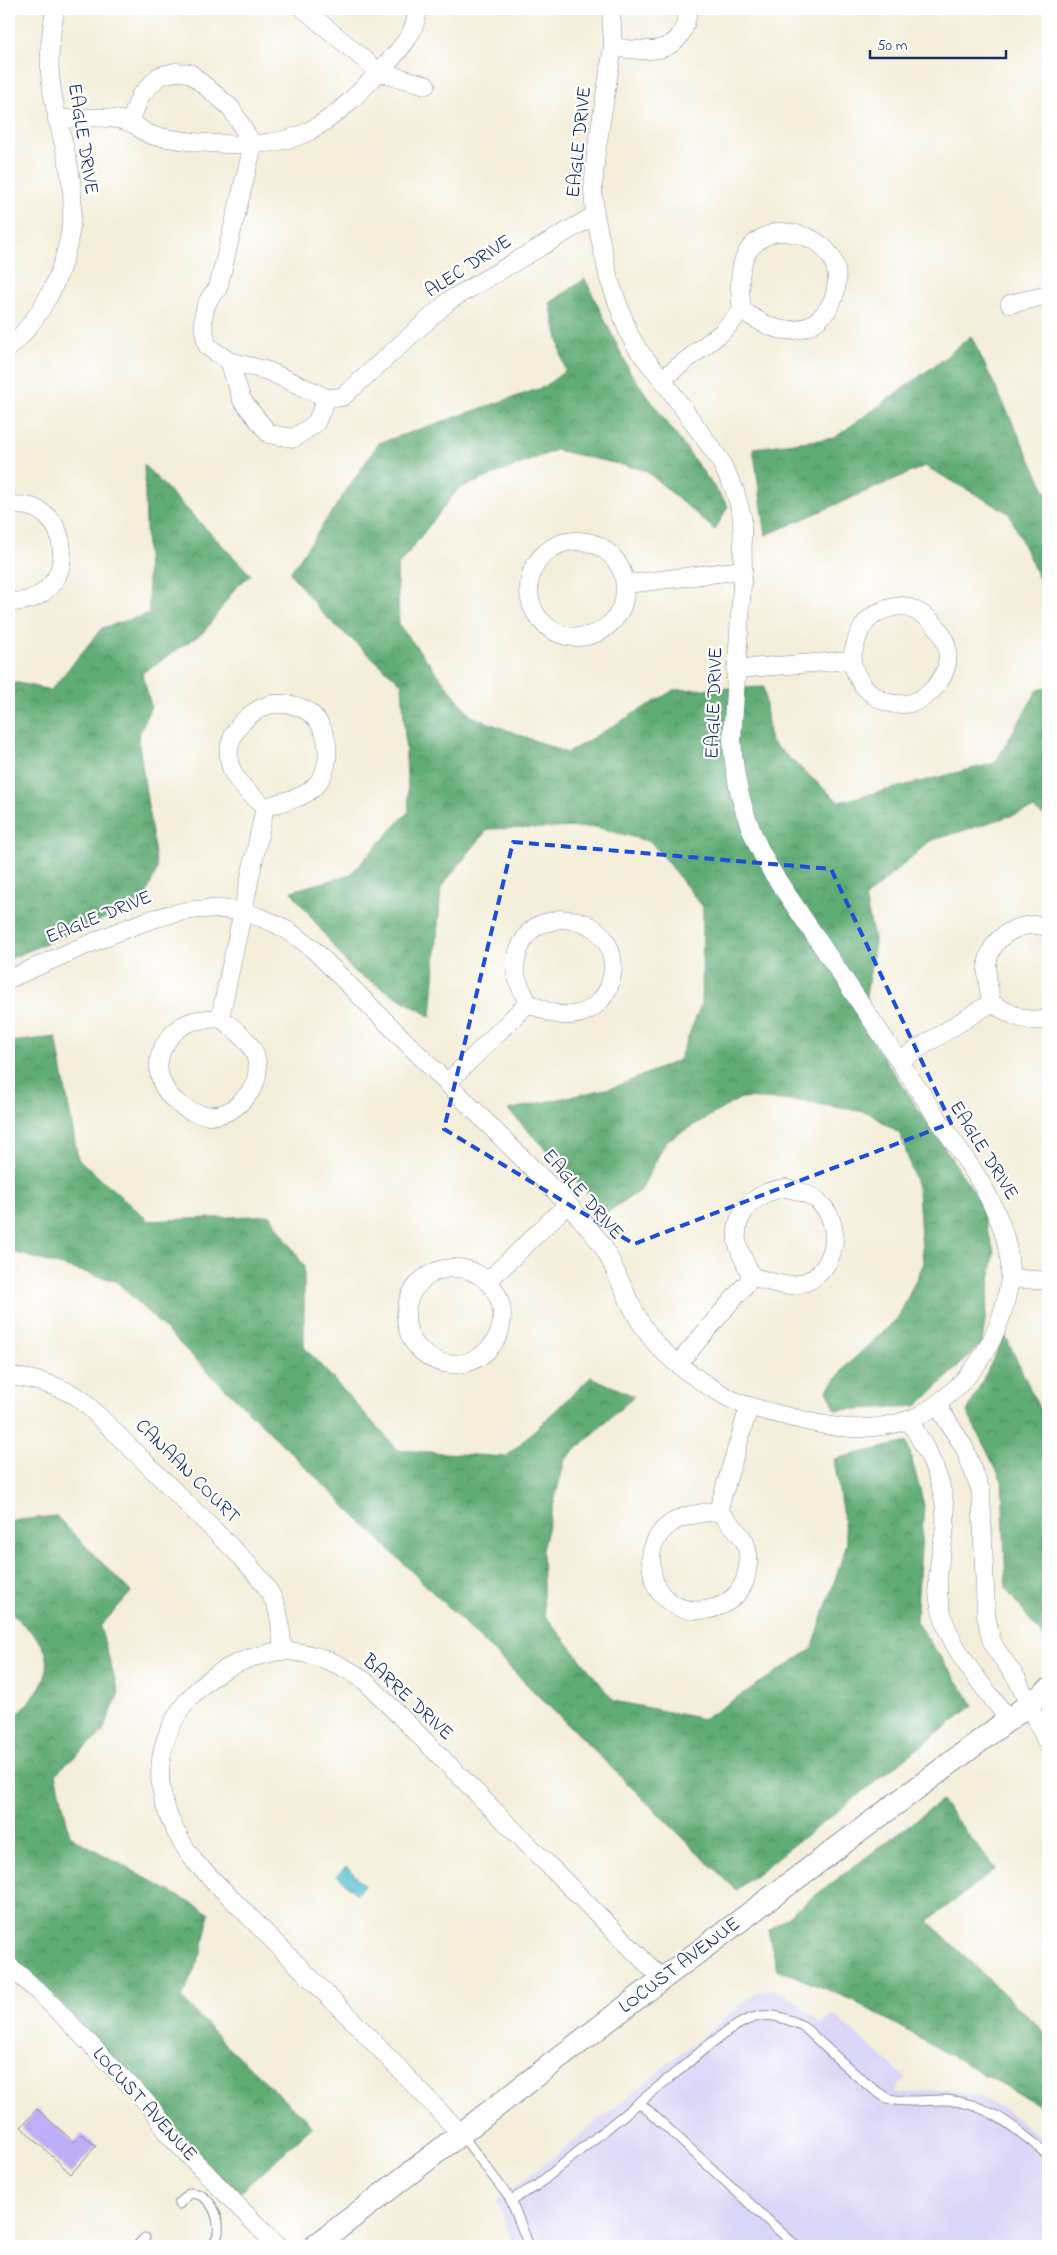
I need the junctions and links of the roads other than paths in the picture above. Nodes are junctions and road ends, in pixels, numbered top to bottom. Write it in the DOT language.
graph roads {
  1 [pos="56,9"];
  2 [pos="304,9"];
  3 [pos="417,9"];
  4 [pos="611,9"];
  5 [pos="688,9"];
  6 [pos="613,47"];
  7 [pos="379,72"];
  8 [pos="426,85"];
  9 [pos="57,120"];
  10 [pos="130,122"];
  11 [pos="252,144"];
  12 [pos="595,215"];
  13 [pos="1048,295"];
  14 [pos="1010,304"];
  15 [pos="742,312"];
  16 [pos="9,348"];
  17 [pos="229,360"];
  18 [pos="662,379"];
  19 [pos="327,398"];
  20 [pos="9,506"];
  21 [pos="743,570"];
  22 [pos="627,584"];
  23 [pos="9,602"];
  24 [pos="852,660"];
  25 [pos="736,669"];
  26 [pos="265,807"];
  27 [pos="242,912"];
  28 [pos="1048,927"];
  29 [pos="9,979"];
  30 [pos="528,1003"];
  31 [pos="991,1003"];
  32 [pos="220,1018"];
  33 [pos="1048,1020"];
  34 [pos="900,1060"];
  35 [pos="448,1082"];
  36 [pos="568,1204"];
  37 [pos="752,1277"];
  38 [pos="1010,1278"];
  39 [pos="489,1280"];
  40 [pos="1048,1281"];
  41 [pos="678,1364"];
  42 [pos="9,1376"];
  43 [pos="937,1405"];
  44 [pos="749,1407"];
  45 [pos="909,1420"];
  46 [pos="718,1510"];
  47 [pos="283,1650"];
  48 [pos="1048,1690"];
  49 [pos="1029,1705"];
  50 [pos="1009,1720"];
  51 [pos="1048,1745"];
  52 [pos="9,1966"];
  53 [pos="662,1979"];
  54 [pos="640,2102"];
  55 [pos="460,2133"];
  56 [pos="1048,2155"];
  57 [pos="511,2200"];
  58 [pos="179,2204"];
  59 [pos="145,2238"];
  60 [pos="137,2246"];
  61 [pos="211,2246"];
  62 [pos="277,2246"];
  63 [pos="315,2246"];
  64 [pos="529,2246"];
  65 [pos="796,2246"];
  1 -- 9 [label="street, EAGLE DRIVE"];
  2 -- 7 [label="street"];
  3 -- 7 [label="street"];
  4 -- 6 [label="street, EAGLE DRIVE"];
  5 -- 6 [label="street"];
  6 -- 12 [label="street, EAGLE DRIVE"];
  7 -- 8 [label="street"];
  7 -- 11 [label="street"];
  9 -- 10 [label="street"];
  9 -- 16 [label="street, EAGLE DRIVE"];
  10 -- 11 [label="street"];
  10 -- 11 [label="street"];
  11 -- 17 [label="street"];
  12 -- 18 [label="street, EAGLE DRIVE"];
  12 -- 19 [label="street, ALEC DRIVE"];
  13 -- 14 [label="street"];
  15 -- 15 [label="street"];
  15 -- 18 [label="street"];
  17 -- 19 [label="street"];
  17 -- 19 [label="street"];
  18 -- 21 [label="street, EAGLE DRIVE"];
  20 -- 23 [label="street"];
  21 -- 22 [label="street"];
  21 -- 25 [label="street, EAGLE DRIVE"];
  22 -- 22 [label="street"];
  24 -- 24 [label="street"];
  24 -- 25 [label="street"];
  25 -- 34 [label="street, EAGLE DRIVE"];
  26 -- 26 [label="street"];
  26 -- 27 [label="street"];
  27 -- 29 [label="street, EAGLE DRIVE"];
  27 -- 32 [label="street"];
  27 -- 35 [label="street, EAGLE DRIVE"];
  28 -- 31 [label="street"];
  30 -- 30 [label="street"];
  30 -- 35 [label="street"];
  31 -- 33 [label="street"];
  31 -- 34 [label="street"];
  32 -- 32 [label="street"];
  34 -- 38 [label="street, EAGLE DRIVE"];
  35 -- 36 [label="street, EAGLE DRIVE"];
  36 -- 39 [label="street"];
  36 -- 41 [label="street, EAGLE DRIVE"];
  37 -- 37 [label="street"];
  37 -- 41 [label="street"];
  38 -- 40 [label="street"];
  38 -- 43 [label="street, EAGLE DRIVE"];
  39 -- 39 [label="street"];
  41 -- 44 [label="street, EAGLE DRIVE"];
  42 -- 47 [label="street, CANAAN COURT"];
  43 -- 45 [label="street, EAGLE DRIVE"];
  43 -- 49 [label="street"];
  44 -- 45 [label="street, EAGLE DRIVE"];
  44 -- 46 [label="street"];
  45 -- 50 [label="street"];
  46 -- 46 [label="street"];
  47 -- 53 [label="street, BARRE DRIVE"];
  47 -- 55 [label="street, BARRE DRIVE"];
  48 -- 49 [label="street, LOCUST AVENUE"];
  49 -- 50 [label="street, LOCUST AVENUE"];
  49 -- 51 [label="street"];
  50 -- 53 [label="street, LOCUST AVENUE"];
  52 -- 62 [label="street, LOCUST AVENUE"];
  53 -- 55 [label="street, LOCUST AVENUE"];
  54 -- 56 [label="lane"];
  54 -- 57 [label="lane"];
  54 -- 65 [label="lane"];
  55 -- 57 [label="lane"];
  55 -- 63 [label="street, LOCUST AVENUE"];
  57 -- 64 [label="lane"];
  58 -- 61 [label="lane"];
  59 -- 60 [label="lane"];
}
